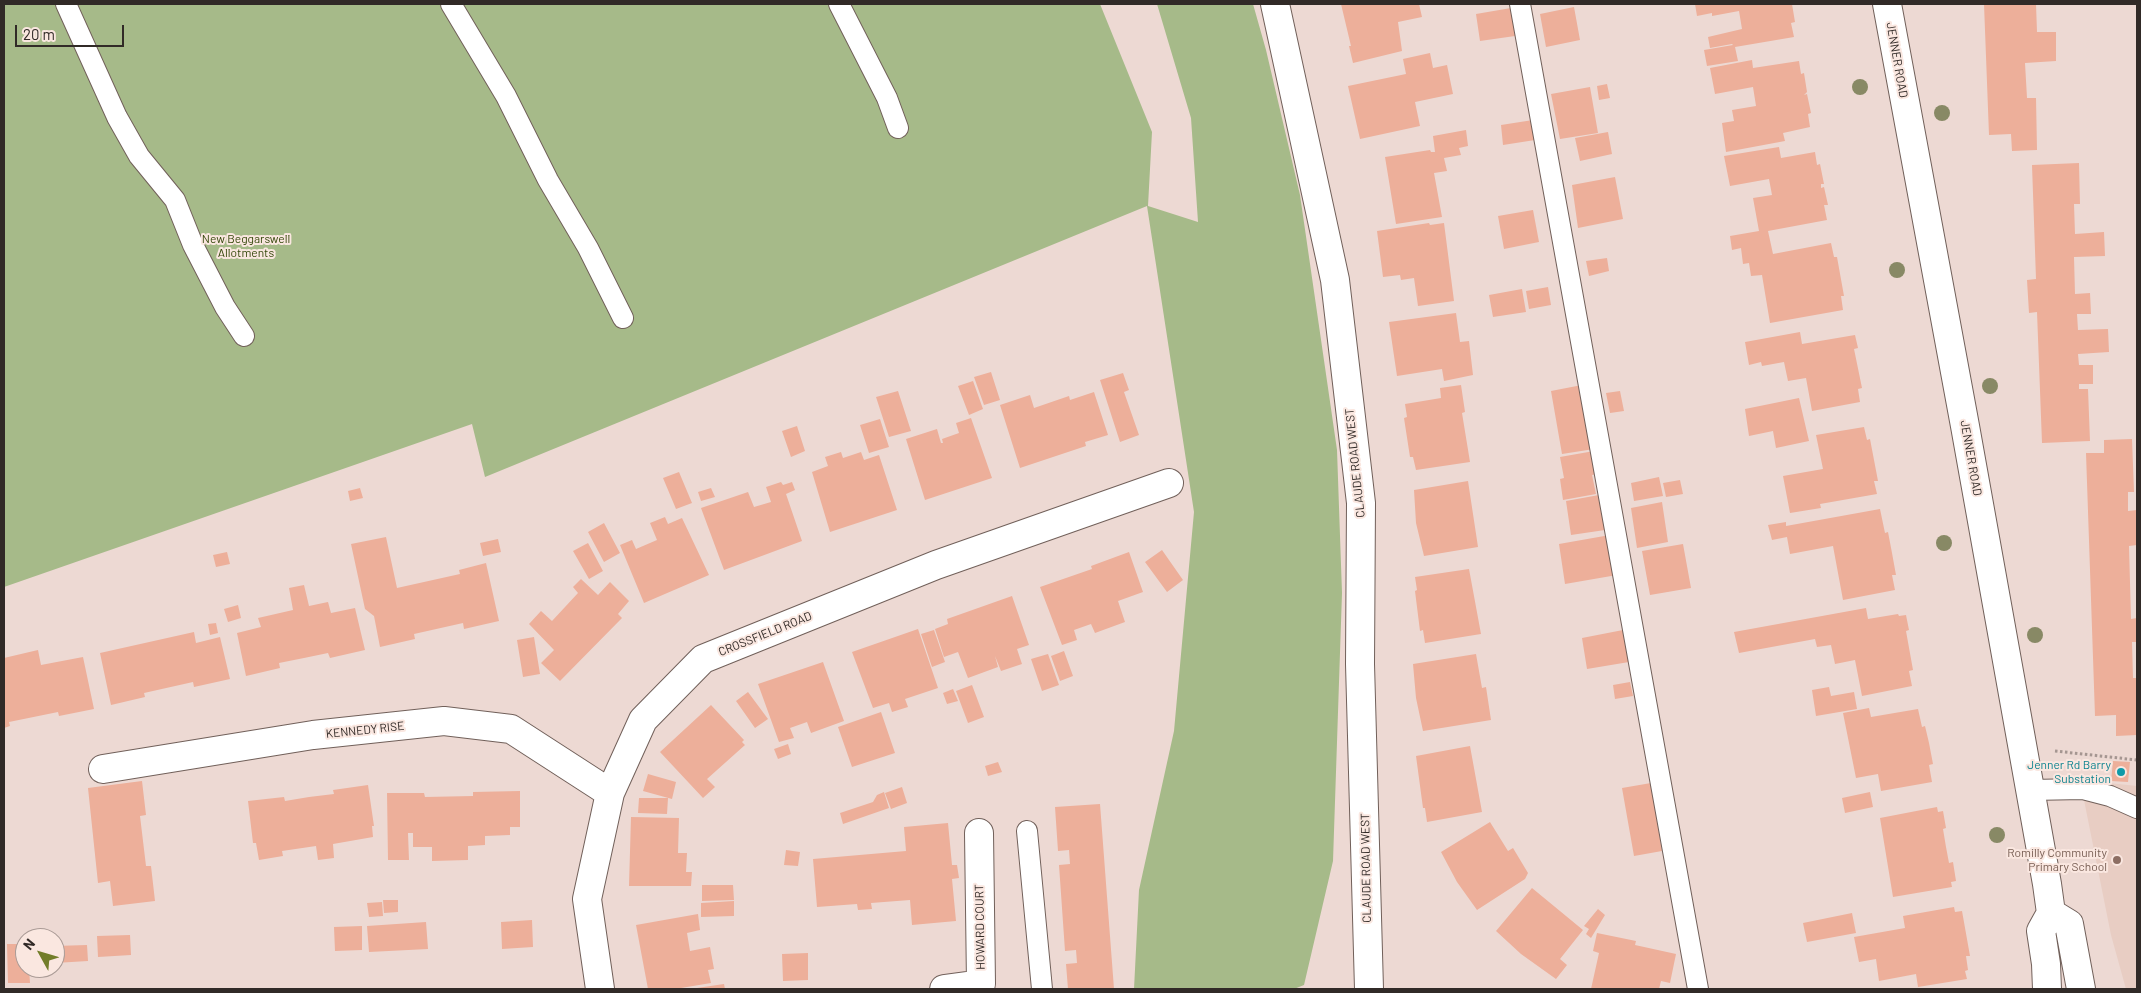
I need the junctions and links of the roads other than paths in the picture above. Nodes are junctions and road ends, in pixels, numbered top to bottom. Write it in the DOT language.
graph roads {
  1 [pos="66,4"];
  2 [pos="451,4"];
  3 [pos="839,4"];
  4 [pos="1276,4"];
  5 [pos="1520,4"];
  6 [pos="1887,4"];
  7 [pos="898,128"];
  8 [pos="623,318"];
  9 [pos="244,336"];
  10 [pos="1169,483"];
  11 [pos="103,769"];
  12 [pos="2030,790"];
  13 [pos="610,793"];
  14 [pos="2137,808"];
  15 [pos="1027,831"];
  16 [pos="979,833"];
  17 [pos="2051,913"];
  18 [pos="600,989"];
  19 [pos="944,989"];
  20 [pos="1042,989"];
  21 [pos="1368,989"];
  22 [pos="1698,989"];
  23 [pos="2046,989"];
  24 [pos="2081,989"];
  1 -- 9 [label="lane"];
  2 -- 8 [label="lane"];
  3 -- 7 [label="lane"];
  4 -- 21 [label="street, CLAUDE ROAD WEST"];
  5 -- 22 [label="lane"];
  6 -- 12 [label="street, JENNER ROAD"];
  10 -- 13 [label="street, CROSSFIELD ROAD"];
  11 -- 13 [label="street, KENNEDY RISE"];
  12 -- 14 [label="lane"];
  12 -- 17 [label="street, JENNER ROAD"];
  13 -- 18 [label="street, CROSSFIELD ROAD"];
  15 -- 20 [label="lane"];
  16 -- 19 [label="street, HOWARD COURT"];
  17 -- 23 [label="street"];
  17 -- 24 [label="street"];
}
